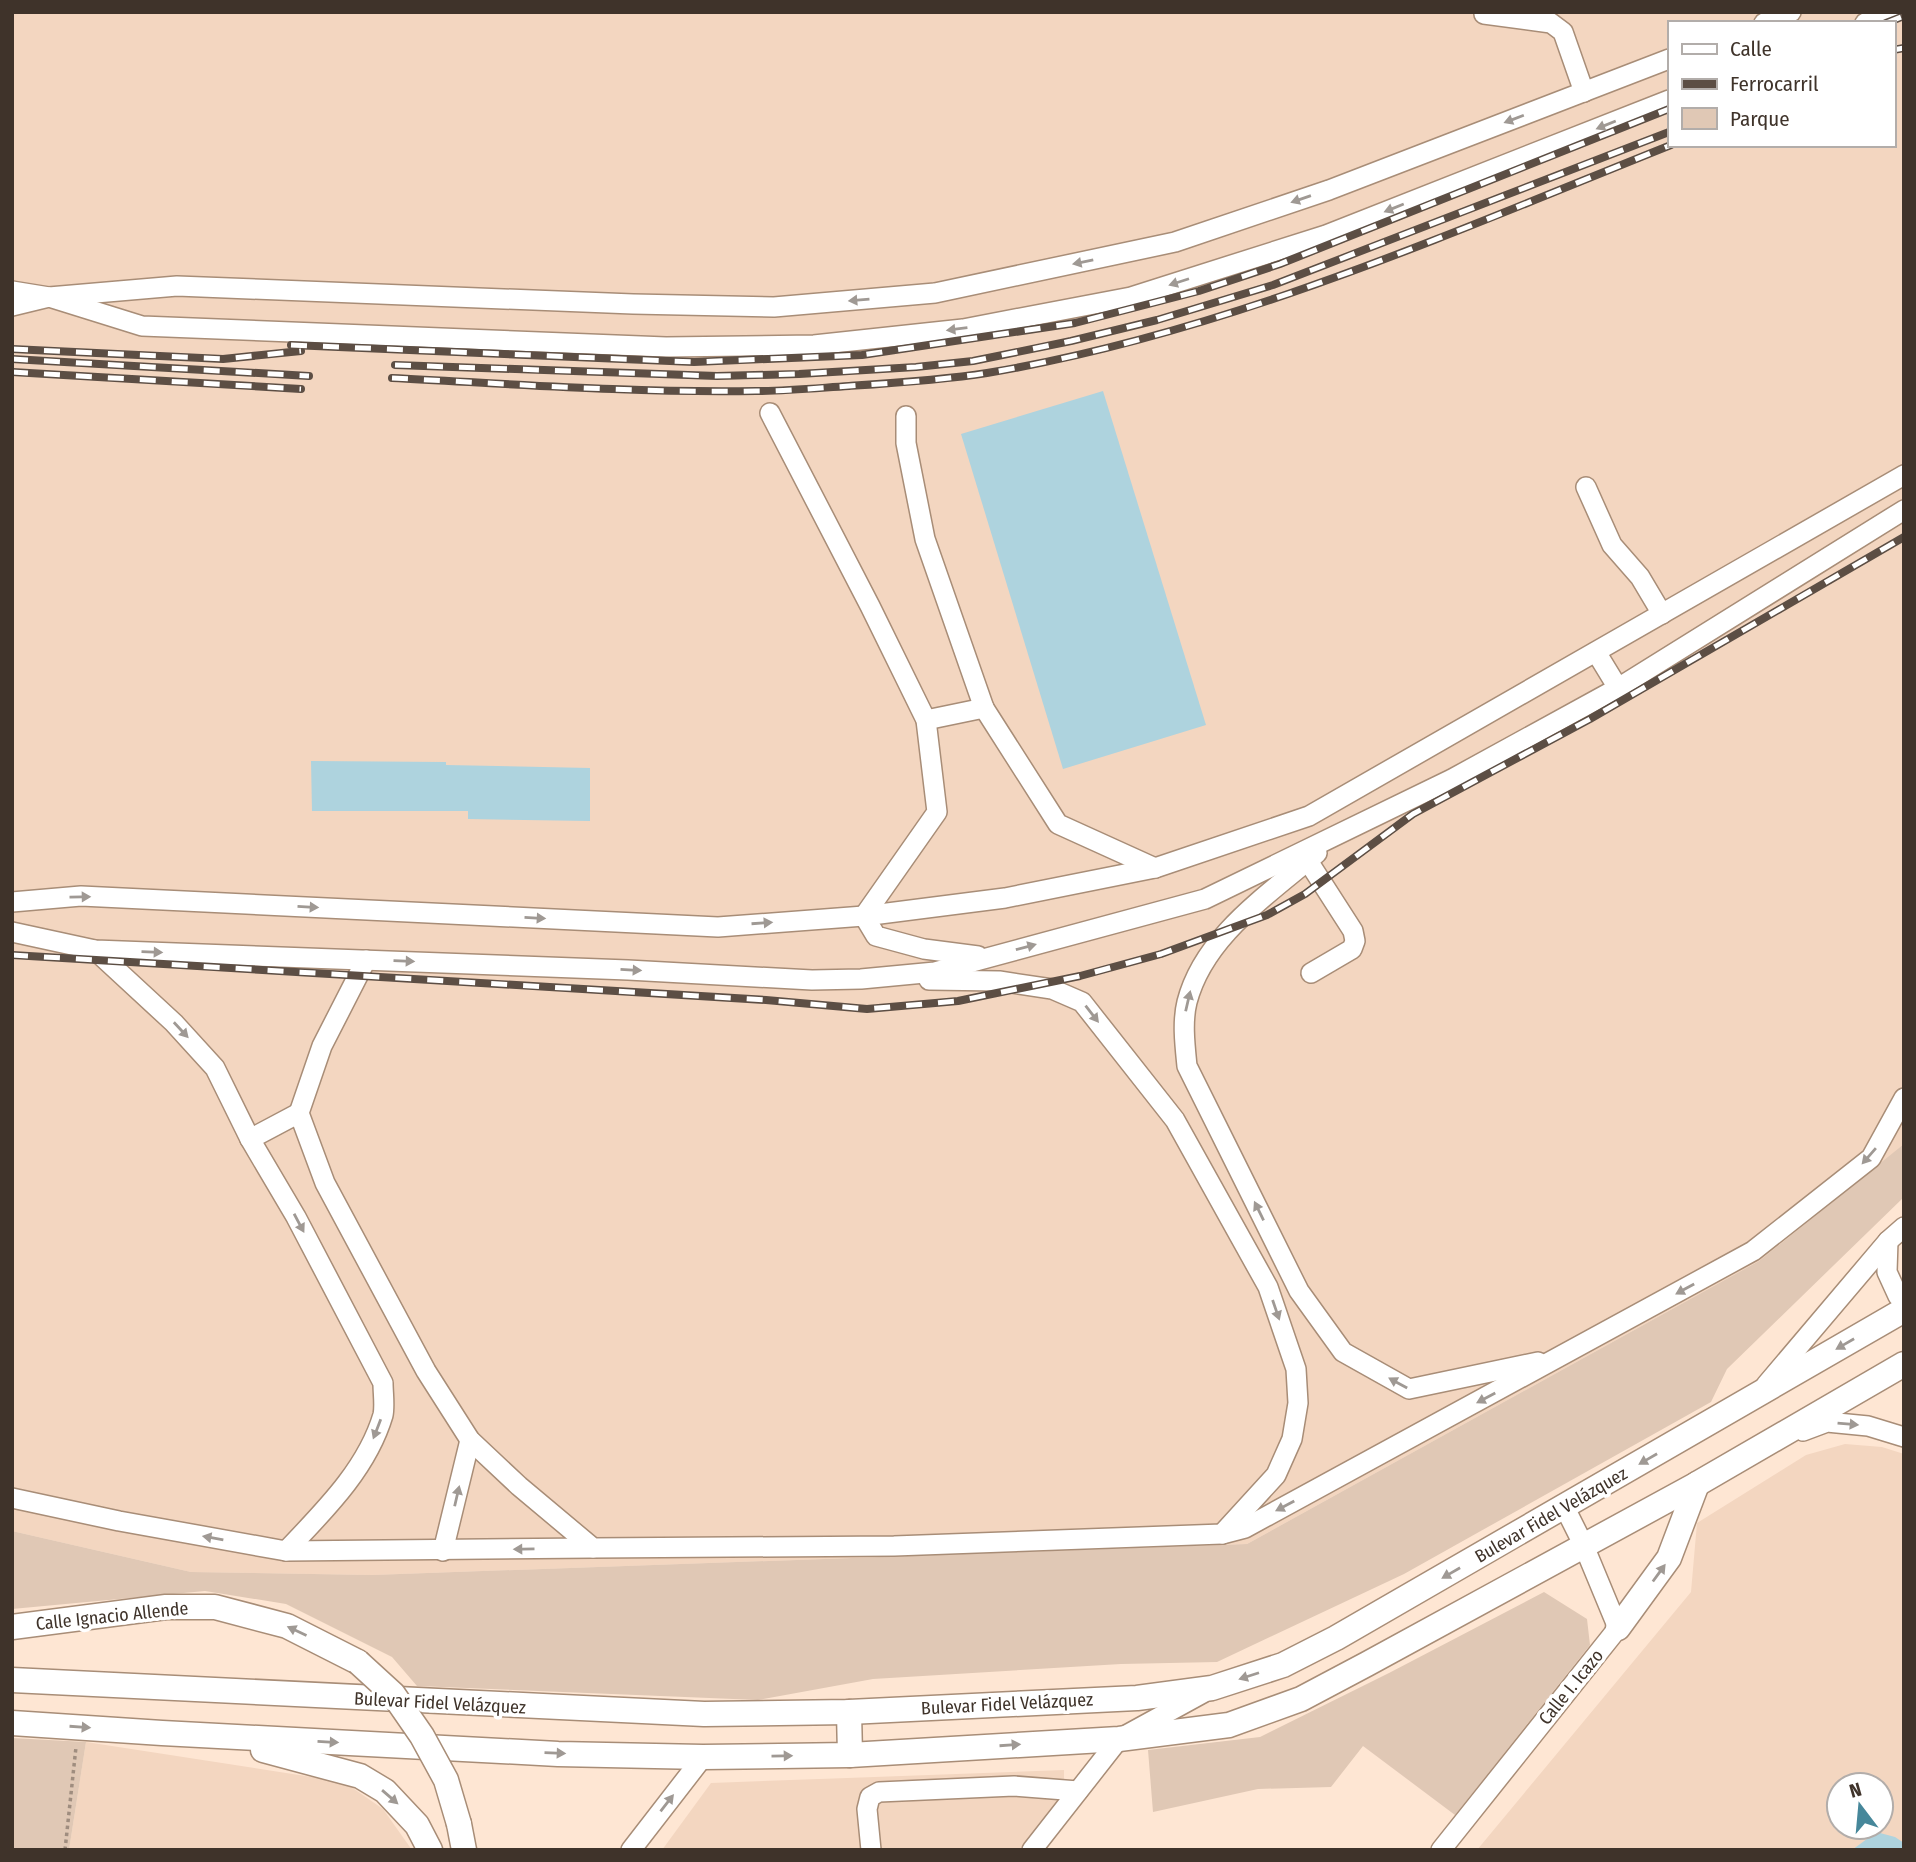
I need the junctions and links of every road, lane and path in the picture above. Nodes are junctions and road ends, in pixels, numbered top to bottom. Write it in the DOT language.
graph roads {
  1 [pos="1791,12"];
  2 [pos="1892,12"];
  3 [pos="1484,14"];
  4 [pos="1769,21"];
  5 [pos="1870,21"];
  6 [pos="1668,59"];
  7 [pos="1584,92"];
  8 [pos="1668,100"];
  9 [pos="12,291"];
  10 [pos="49,297"];
  11 [pos="12,306"];
  12 [pos="770,413"];
  13 [pos="906,416"];
  14 [pos="1904,475"];
  15 [pos="1586,487"];
  16 [pos="1904,510"];
  17 [pos="1904,527"];
  18 [pos="1875,528"];
  19 [pos="1662,614"];
  20 [pos="1596,652"];
  21 [pos="1618,688"];
  22 [pos="984,708"];
  23 [pos="926,720"];
  24 [pos="1337,835"];
  25 [pos="1308,861"];
  26 [pos="1156,868"];
  27 [pos="12,902"];
  28 [pos="864,916"];
  29 [pos="12,932"];
  30 [pos="95,950"];
  31 [pos="988,957"];
  32 [pos="366,960"];
  33 [pos="1311,973"];
  34 [pos="861,979"];
  35 [pos="1904,1098"];
  36 [pos="299,1112"];
  37 [pos="250,1139"];
  38 [pos="1904,1227"];
  39 [pos="1888,1241"];
  40 [pos="1904,1297"];
  41 [pos="1904,1310"];
  42 [pos="1560,1358"];
  43 [pos="1904,1364"];
  44 [pos="1756,1396"];
  45 [pos="1904,1437"];
  46 [pos="470,1440"];
  47 [pos="1760,1448"];
  48 [pos="1697,1484"];
  49 [pos="12,1498"];
  50 [pos="1565,1508"];
  51 [pos="1222,1534"];
  52 [pos="1584,1546"];
  53 [pos="593,1548"];
  54 [pos="286,1551"];
  55 [pos="443,1551"];
  56 [pos="12,1627"];
  57 [pos="1618,1628"];
  58 [pos="12,1680"];
  59 [pos="1212,1688"];
  60 [pos="849,1713"];
  61 [pos="12,1723"];
  62 [pos="78,1727"];
  63 [pos="162,1733"];
  64 [pos="1119,1739"];
  65 [pos="850,1755"];
  66 [pos="703,1757"];
  67 [pos="1078,1791"];
  68 [pos="65,1850"];
  69 [pos="430,1850"];
  70 [pos="464,1850"];
  71 [pos="631,1850"];
  72 [pos="871,1850"];
  73 [pos="1032,1850"];
  74 [pos="1441,1850"];
  1 -- 4 [label="street"];
  2 -- 5 [label="street"];
  3 -- 7 [label="street"];
  6 -- 7 [label="street"];
  7 -- 10 [label="street, one-way"];
  8 -- 10 [label="street, one-way"];
  9 -- 10 [label="street"];
  10 -- 11 [label="street"];
  12 -- 23 [label="street"];
  13 -- 22 [label="street"];
  14 -- 19 [label="street"];
  15 -- 19 [label="street"];
  16 -- 18 [label="street"];
  17 -- 18 [label="street"];
  18 -- 21 [label="street"];
  19 -- 20 [label="street"];
  20 -- 21 [label="street"];
  20 -- 26 [label="street"];
  21 -- 24 [label="street"];
  22 -- 23 [label="street"];
  22 -- 26 [label="street"];
  23 -- 28 [label="street"];
  24 -- 25 [label="street"];
  31 -- 24 [label="street, one-way"];
  25 -- 33 [label="street"];
  42 -- 25 [label="street, one-way"];
  26 -- 28 [label="street"];
  27 -- 28 [label="street, one-way"];
  28 -- 31 [label="street"];
  29 -- 30 [label="street"];
  30 -- 32 [label="street, one-way"];
  30 -- 37 [label="street, one-way"];
  31 -- 34 [label="street"];
  32 -- 34 [label="street, one-way"];
  32 -- 36 [label="street"];
  34 -- 51 [label="street, one-way"];
  35 -- 42 [label="street, one-way"];
  36 -- 37 [label="street"];
  36 -- 46 [label="street"];
  37 -- 54 [label="street, one-way"];
  38 -- 39 [label="street"];
  39 -- 40 [label="street"];
  39 -- 44 [label="street"];
  41 -- 44 [label="main road, Bulevar Fidel Velázquez, one-way"];
  42 -- 51 [label="street, one-way"];
  43 -- 47 [label="main road"];
  44 -- 50 [label="main road, Bulevar Fidel Velázquez, one-way"];
  47 -- 45 [label="street, one-way"];
  46 -- 53 [label="street"];
  55 -- 46 [label="street, one-way"];
  47 -- 48 [label="main road"];
  48 -- 52 [label="main road"];
  57 -- 48 [label="main road, one-way"];
  54 -- 49 [label="street, one-way"];
  50 -- 52 [label="street"];
  50 -- 59 [label="main road, Bulevar Fidel Velázquez, one-way"];
  51 -- 53 [label="street"];
  52 -- 57 [label="street"];
  52 -- 64 [label="main road"];
  53 -- 55 [label="street, one-way"];
  54 -- 55 [label="street"];
  70 -- 56 [label="main road, Calle Ignacio Allende, one-way, bridge"];
  57 -- 74 [label="street, Calle I. Icazo"];
  58 -- 60 [label="main road, Bulevar Fidel Velázquez"];
  59 -- 60 [label="main road, Bulevar Fidel Velázquez"];
  59 -- 64 [label="street"];
  60 -- 65 [label="main road"];
  61 -- 62 [label="main road"];
  62 -- 63 [label="main road, one-way"];
  62 -- 68 [label="path"];
  63 -- 66 [label="main road, one-way"];
  63 -- 69 [label="main road, one-way"];
  65 -- 64 [label="main road, one-way"];
  64 -- 67 [label="street"];
  66 -- 65 [label="main road, one-way"];
  71 -- 66 [label="street, one-way"];
  67 -- 72 [label="street"];
  67 -- 73 [label="street"];
}
